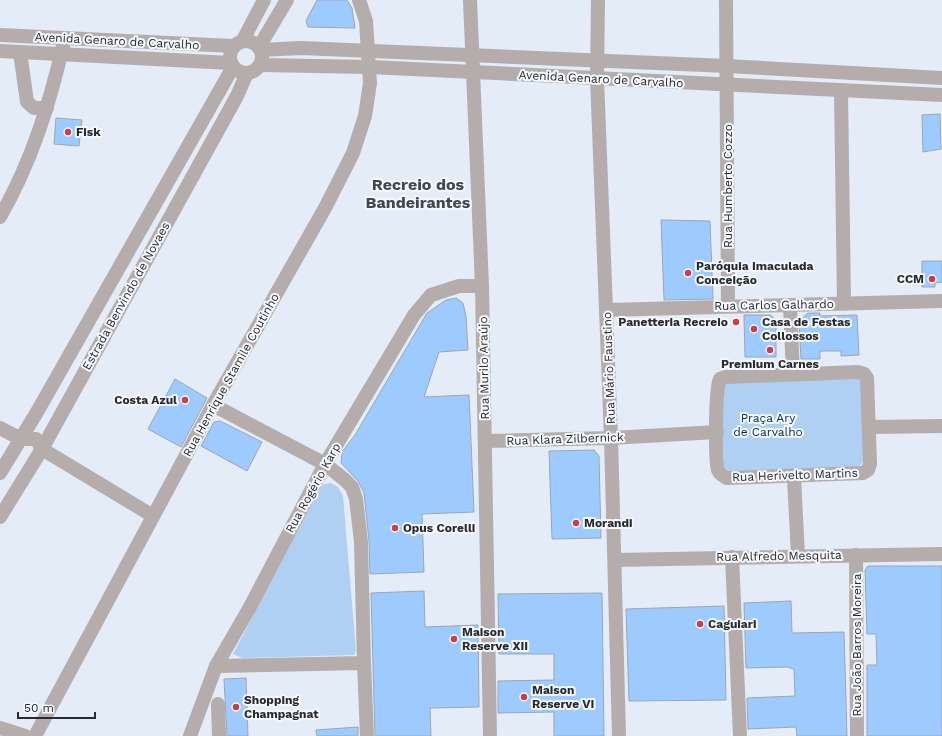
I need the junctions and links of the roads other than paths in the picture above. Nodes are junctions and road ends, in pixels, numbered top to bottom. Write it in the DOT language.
graph roads {
  1 [pos="264,0"];
  2 [pos="287,0"];
  3 [pos="359,0"];
  4 [pos="470,0"];
  5 [pos="598,0"];
  6 [pos="726,0"];
  7 [pos="0,35"];
  8 [pos="65,38"];
  9 [pos="238,43"];
  10 [pos="260,48"];
  11 [pos="0,51"];
  12 [pos="20,52"];
  13 [pos="369,52"];
  14 [pos="61,55"];
  15 [pos="472,56"];
  16 [pos="597,61"];
  17 [pos="232,65"];
  18 [pos="260,65"];
  19 [pos="727,66"];
  20 [pos="370,67"];
  21 [pos="247,73"];
  22 [pos="472,73"];
  23 [pos="597,78"];
  24 [pos="942,78"];
  25 [pos="727,84"];
  26 [pos="841,90"];
  27 [pos="942,95"];
  28 [pos="47,108"];
  29 [pos="0,217"];
  30 [pos="482,286"];
  31 [pos="942,301"];
  32 [pos="844,304"];
  33 [pos="790,305"];
  34 [pos="728,306"];
  35 [pos="607,310"];
  36 [pos="793,374"];
  37 [pos="213,404"];
  38 [pos="942,426"];
  39 [pos="870,427"];
  40 [pos="0,428"];
  41 [pos="716,432"];
  42 [pos="612,438"];
  43 [pos="485,441"];
  44 [pos="20,442"];
  45 [pos="39,454"];
  46 [pos="325,464"];
  47 [pos="0,473"];
  48 [pos="794,477"];
  49 [pos="153,516"];
  50 [pos="0,517"];
  51 [pos="942,554"];
  52 [pos="856,555"];
  53 [pos="798,556"];
  54 [pos="732,557"];
  55 [pos="615,560"];
  56 [pos="364,663"];
  57 [pos="216,666"];
  58 [pos="218,704"];
  59 [pos="0,728"];
  60 [pos="25,736"];
  61 [pos="35,736"];
  62 [pos="190,736"];
  63 [pos="219,736"];
  64 [pos="367,736"];
  65 [pos="490,736"];
  66 [pos="619,736"];
  67 [pos="740,736"];
  68 [pos="857,736"];
  1 -- 9 [label="street"];
  2 -- 10 [label="street"];
  3 -- 13 [label="street, Rua Henrique Stamile Coutinho"];
  4 -- 15 [label="street, Rua Murilo Araújo"];
  5 -- 16 [label="street, Rua Mário Faustino"];
  6 -- 19 [label="street, Rua Humberto Cozzo"];
  7 -- 8 [label="street, Avenida Genaro de Carvalho"];
  8 -- 9 [label="street, Avenida Genaro de Carvalho"];
  8 -- 14 [label="street"];
  9 -- 10 [label="street"];
  9 -- 17 [label="street"];
  10 -- 13 [label="street, Avenida Genaro de Carvalho"];
  10 -- 18 [label="street"];
  11 -- 12 [label="street, Avenida Genaro de Carvalho"];
  12 -- 14 [label="street, Avenida Genaro de Carvalho"];
  12 -- 28 [label="street"];
  13 -- 15 [label="street, Avenida Genaro de Carvalho"];
  13 -- 20 [label="street, Rua Henrique Stamile Coutinho"];
  14 -- 17 [label="street, Avenida Genaro de Carvalho"];
  14 -- 28 [label="street"];
  15 -- 16 [label="street, Avenida Genaro de Carvalho"];
  15 -- 22 [label="street, Rua Murilo Araújo"];
  16 -- 19 [label="street, Avenida Genaro de Carvalho"];
  16 -- 23 [label="street, Rua Mário Faustino"];
  17 -- 21 [label="street"];
  17 -- 44 [label="street, Estrada Benvindo de Novaes"];
  18 -- 20 [label="street, Avenida Genaro de Carvalho"];
  18 -- 21 [label="street"];
  19 -- 24 [label="street, Avenida Genaro de Carvalho"];
  19 -- 25 [label="street, Rua Humberto Cozzo"];
  20 -- 22 [label="street, Avenida Genaro de Carvalho"];
  20 -- 37 [label="street, Rua Henrique Stamile Coutinho"];
  21 -- 45 [label="street, Estrada Benvindo de Novaes"];
  22 -- 23 [label="street, Avenida Genaro de Carvalho"];
  22 -- 30 [label="street, Rua Murilo Araújo"];
  23 -- 25 [label="street, Avenida Genaro de Carvalho"];
  23 -- 35 [label="street, Rua Mário Faustino"];
  25 -- 26 [label="street, Avenida Genaro de Carvalho"];
  25 -- 34 [label="street, Rua Humberto Cozzo"];
  26 -- 27 [label="street, Avenida Genaro de Carvalho"];
  26 -- 32 [label="street"];
  28 -- 29 [label="street"];
  30 -- 43 [label="street, Rua Murilo Araújo"];
  30 -- 46 [label="street, Rua Rogério Karp"];
  31 -- 32 [label="street, Rua Carlos Galhardo"];
  32 -- 33 [label="street, Rua Carlos Galhardo"];
  33 -- 34 [label="street, Rua Carlos Galhardo"];
  33 -- 36 [label="street"];
  34 -- 35 [label="street, Rua Carlos Galhardo"];
  35 -- 42 [label="street, Rua Mário Faustino"];
  36 -- 39 [label="street, Rua Herivelto Martins"];
  36 -- 41 [label="street, Rua Herivelto Martins"];
  37 -- 46 [label="street"];
  37 -- 49 [label="street, Rua Henrique Stamile Coutinho"];
  38 -- 39 [label="street"];
  39 -- 48 [label="street, Rua Herivelto Martins"];
  40 -- 44 [label="street"];
  41 -- 42 [label="street, Rua Klara Zilbernick"];
  41 -- 48 [label="street, Rua Herivelto Martins"];
  42 -- 43 [label="street, Rua Klara Zilbernick"];
  42 -- 55 [label="street, Rua Mário Faustino"];
  43 -- 65 [label="street, Rua Murilo Araújo"];
  44 -- 45 [label="street"];
  44 -- 45 [label="street"];
  44 -- 47 [label="street, Estrada Benvindo de Novaes"];
  45 -- 49 [label="street"];
  45 -- 50 [label="street, Estrada Benvindo de Novaes"];
  46 -- 56 [label="street"];
  46 -- 57 [label="street, Rua Rogério Karp"];
  48 -- 53 [label="street"];
  49 -- 61 [label="street, Rua Henrique Stamile Coutinho"];
  51 -- 52 [label="street, Rua Alfredo Mesquita"];
  52 -- 53 [label="street, Rua Alfredo Mesquita"];
  52 -- 68 [label="street, Rua João Barros Moreira"];
  53 -- 54 [label="street, Rua Alfredo Mesquita"];
  54 -- 55 [label="street, Rua Alfredo Mesquita"];
  54 -- 67 [label="street"];
  55 -- 66 [label="street, Rua Mário Faustino"];
  56 -- 57 [label="street"];
  56 -- 64 [label="street"];
  57 -- 62 [label="street, Rua Rogério Karp"];
  58 -- 63 [label="street"];
  59 -- 60 [label="street"];
}
